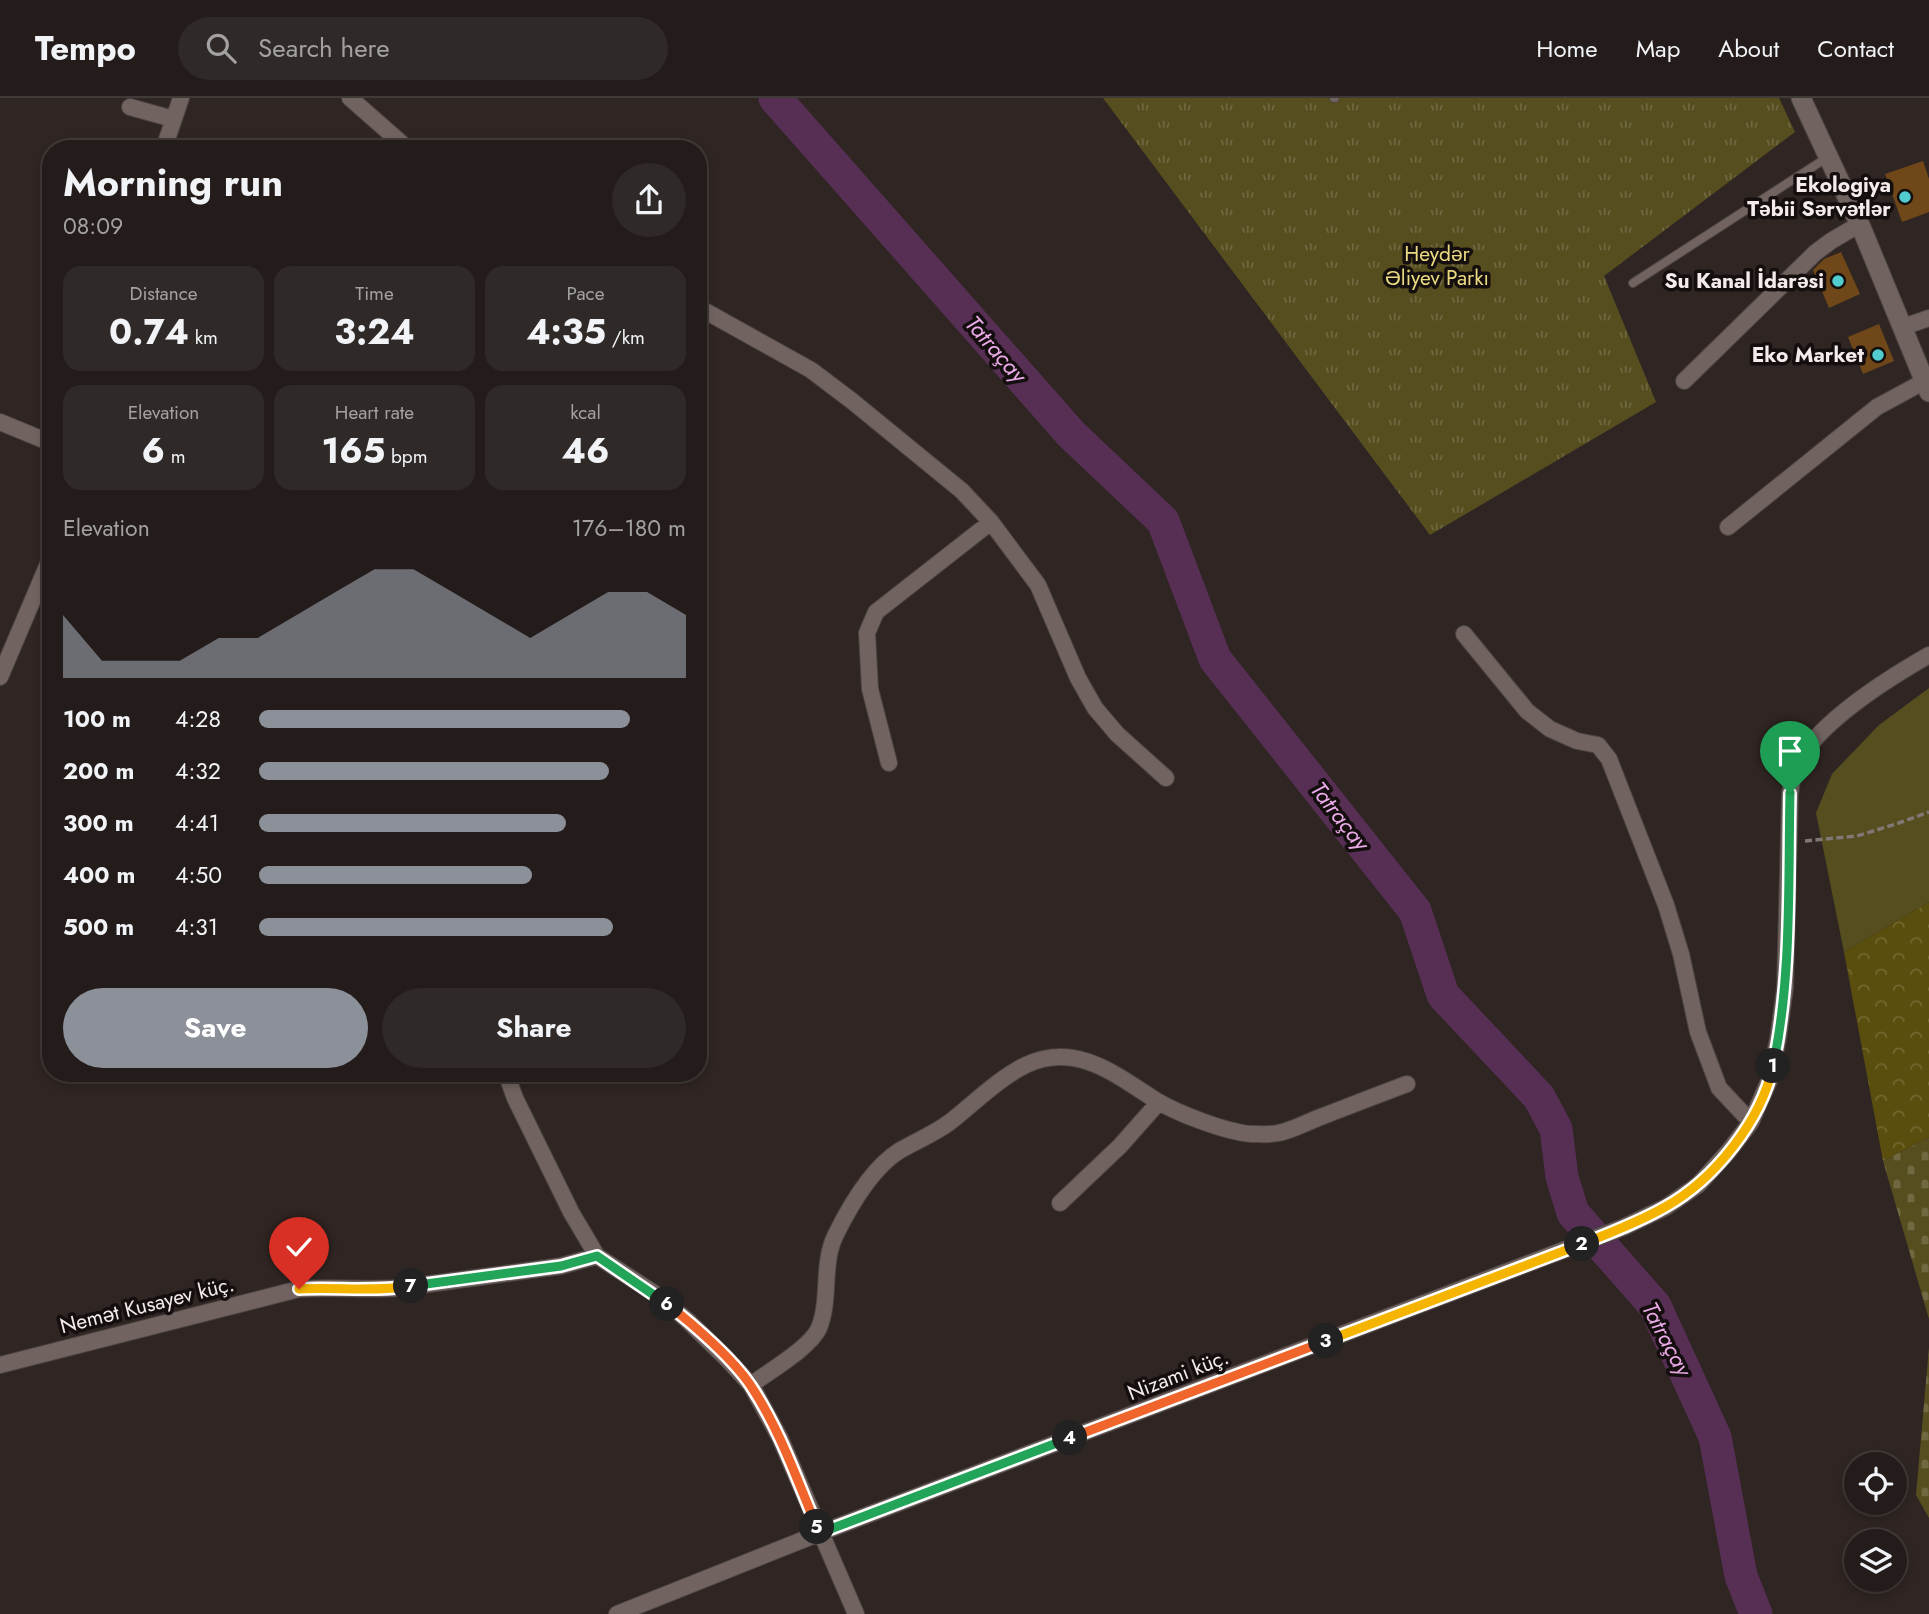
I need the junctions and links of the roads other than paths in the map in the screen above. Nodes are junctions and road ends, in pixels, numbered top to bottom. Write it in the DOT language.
graph roads {
  1 [pos="181,98"];
  2 [pos="350,98"];
  3 [pos="1801,98"];
  4 [pos="130,107"];
  5 [pos="173,119"];
  6 [pos="166,140"];
  7 [pos="398,140"];
  8 [pos="1828,157"];
  9 [pos="1860,224"];
  10 [pos="1633,283"];
  11 [pos="707,312"];
  12 [pos="1929,318"];
  13 [pos="1903,327"];
  14 [pos="1684,381"];
  15 [pos="1927,387"];
  16 [pos="0,422"];
  17 [pos="42,439"];
  18 [pos="991,522"];
  19 [pos="1728,527"];
  20 [pos="42,577"];
  21 [pos="1464,634"];
  22 [pos="1929,655"];
  23 [pos="0,677"];
  24 [pos="889,763"];
  25 [pos="1166,778"];
  26 [pos="509,1082"];
  27 [pos="1407,1084"];
  28 [pos="1159,1102"];
  29 [pos="1751,1122"];
  30 [pos="1060,1203"];
  31 [pos="597,1256"];
  32 [pos="0,1364"];
  33 [pos="751,1385"];
  34 [pos="820,1533"];
  35 [pos="617,1614"];
  36 [pos="856,1614"];
  1 -- 5 [label="street"];
  2 -- 7 [label="street"];
  3 -- 8 [label="street"];
  4 -- 5 [label="street"];
  5 -- 6 [label="street"];
  8 -- 9 [label="street"];
  8 -- 10 [label="lane"];
  9 -- 13 [label="street"];
  9 -- 14 [label="street"];
  11 -- 18 [label="street"];
  12 -- 13 [label="street"];
  13 -- 15 [label="street"];
  15 -- 19 [label="street"];
  16 -- 17 [label="street"];
  18 -- 24 [label="street"];
  18 -- 25 [label="street"];
  20 -- 23 [label="street"];
  21 -- 29 [label="street"];
  22 -- 29 [label="street, Nizami küç."];
  26 -- 31 [label="street"];
  27 -- 28 [label="street"];
  28 -- 30 [label="street"];
  28 -- 33 [label="street"];
  29 -- 34 [label="street, Nizami küç."];
  31 -- 32 [label="street, Nemət Kusayev küç."];
  31 -- 33 [label="street"];
  33 -- 34 [label="street"];
  34 -- 35 [label="street, Nizami küç."];
  34 -- 36 [label="street"];
}
